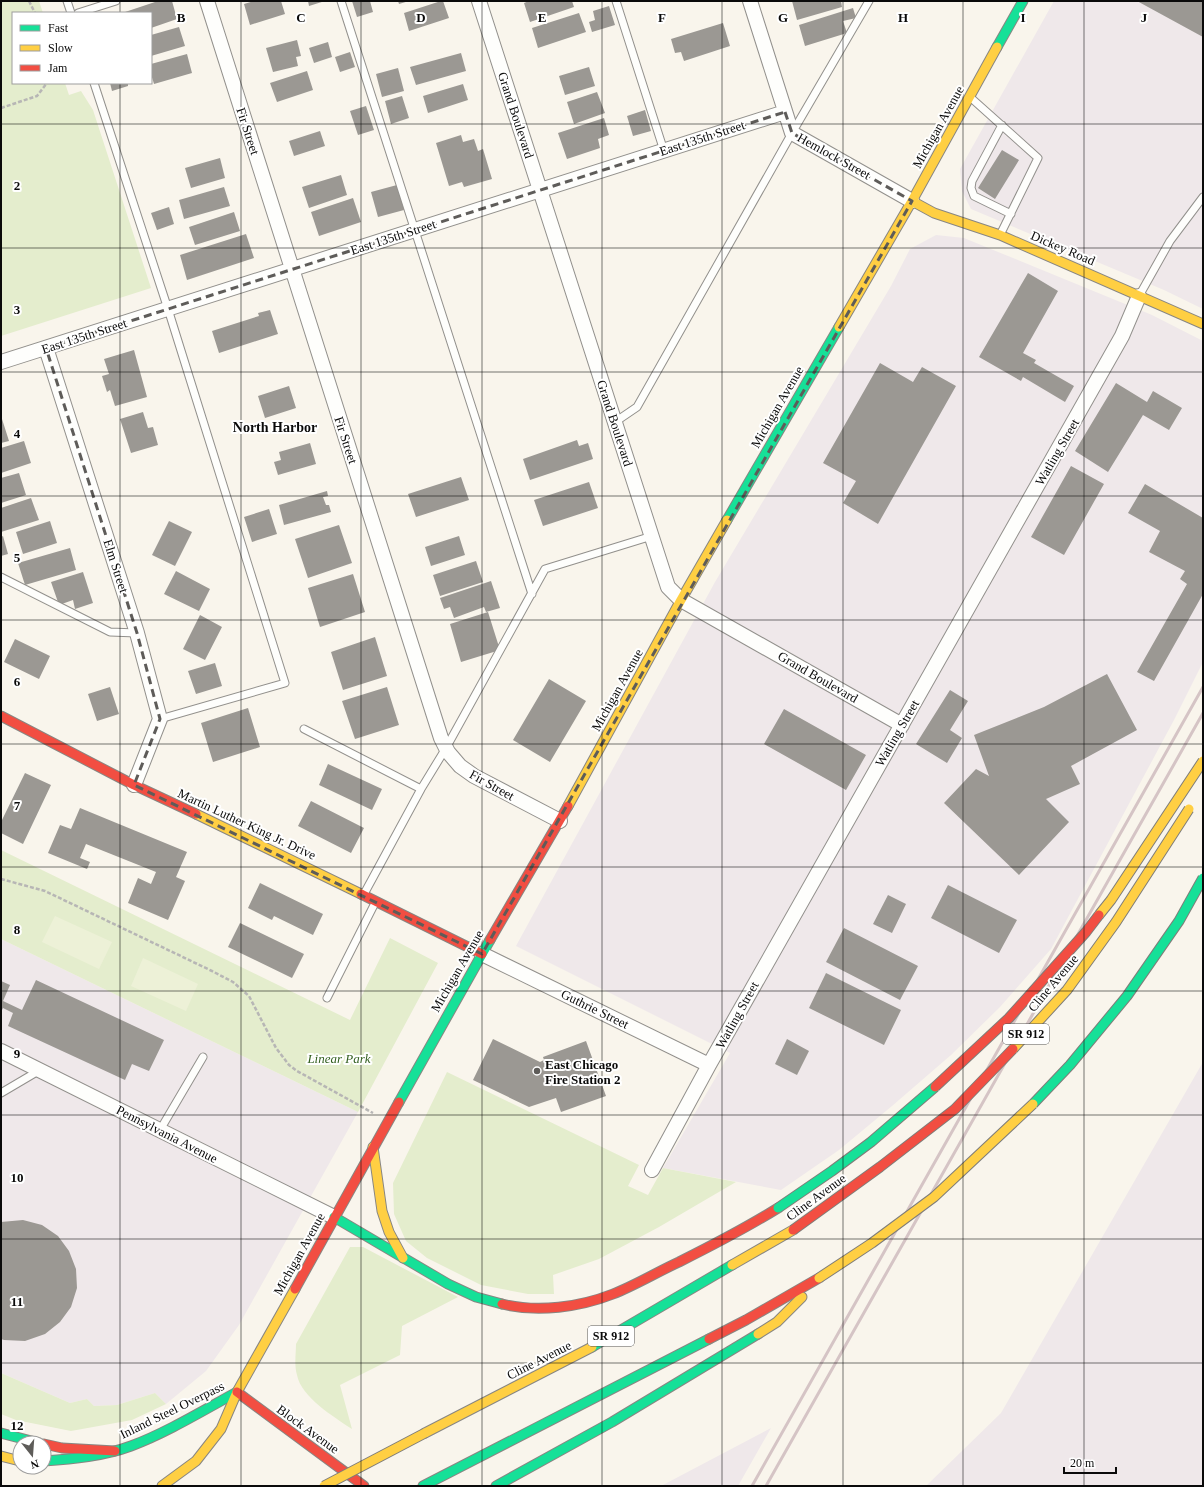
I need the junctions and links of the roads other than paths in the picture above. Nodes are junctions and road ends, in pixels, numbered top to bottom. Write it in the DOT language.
graph roads {
  1 [pos="67,1"];
  2 [pos="116,1"];
  3 [pos="207,1"];
  4 [pos="341,1"];
  5 [pos="479,1"];
  6 [pos="616,1"];
  7 [pos="750,1"];
  8 [pos="869,1"];
  9 [pos="1023,1"];
  10 [pos="71,12"];
  11 [pos="81,12"];
  12 [pos="94,84"];
  13 [pos="970,96"];
  14 [pos="785,112"];
  15 [pos="1002,125"];
  16 [pos="792,133"];
  17 [pos="664,150"];
  18 [pos="540,190"];
  19 [pos="1203,197"];
  20 [pos="912,201"];
  21 [pos="1011,214"];
  22 [pos="414,231"];
  23 [pos="1000,235"];
  24 [pos="292,270"];
  25 [pos="1139,296"];
  26 [pos="168,309"];
  27 [pos="1203,324"];
  28 [pos="46,348"];
  29 [pos="1,362"];
  30 [pos="615,422"];
  31 [pos="652,536"];
  32 [pos="1,577"];
  33 [pos="532,594"];
  34 [pos="681,600"];
  35 [pos="137,634"];
  36 [pos="1,716"];
  37 [pos="160,718"];
  38 [pos="902,725"];
  39 [pos="304,729"];
  40 [pos="446,748"];
  41 [pos="1203,761"];
  42 [pos="134,785"];
  43 [pos="420,789"];
  44 [pos="1195,799"];
  45 [pos="560,821"];
  46 [pos="1203,878"];
  47 [pos="364,895"];
  48 [pos="376,901"];
  49 [pos="482,954"];
  50 [pos="327,998"];
  51 [pos="1,1051"];
  52 [pos="203,1057"];
  53 [pos="709,1065"];
  54 [pos="40,1070"];
  55 [pos="1,1093"];
  56 [pos="160,1130"];
  57 [pos="373,1147"];
  58 [pos="652,1170"];
  59 [pos="334,1217"];
  60 [pos="402,1258"];
  61 [pos="820,1278"];
  62 [pos="237,1392"];
  63 [pos="1,1433"];
  64 [pos="12,1436"];
  65 [pos="52,1446"];
  66 [pos="115,1451"];
  67 [pos="1,1456"];
  68 [pos="12,1459"];
  69 [pos="52,1460"];
  70 [pos="162,1486"];
  71 [pos="324,1486"];
  72 [pos="364,1486"];
  73 [pos="423,1486"];
  74 [pos="496,1486"];
  1 -- 10 [label="lane"];
  2 -- 11 [label="lane"];
  3 -- 24 [label="street, Fir Street"];
  4 -- 22 [label="lane"];
  5 -- 18 [label="street, Grand Boulevard"];
  6 -- 17 [label="lane"];
  7 -- 14 [label="street, Hemlock Street"];
  8 -- 16 [label="lane"];
  9 -- 13 [label="main road, Michigan Avenue"];
  12 -- 26 [label="lane"];
  13 -- 15 [label="lane"];
  13 -- 20 [label="main road, Michigan Avenue"];
  14 -- 16 [label="street, Hemlock Street"];
  14 -- 17 [label="street, East 135th Street"];
  15 -- 21 [label="lane"];
  15 -- 21 [label="lane"];
  16 -- 20 [label="street, Hemlock Street"];
  16 -- 30 [label="lane"];
  17 -- 18 [label="street, East 135th Street"];
  18 -- 22 [label="street, East 135th Street"];
  18 -- 30 [label="street, Grand Boulevard"];
  19 -- 25 [label="lane"];
  20 -- 23 [label="main road, Dickey Road"];
  20 -- 34 [label="main road, Michigan Avenue"];
  21 -- 23 [label="lane"];
  22 -- 24 [label="street, East 135th Street"];
  22 -- 33 [label="lane"];
  23 -- 25 [label="main road, Dickey Road"];
  24 -- 26 [label="street, East 135th Street"];
  24 -- 40 [label="street, Fir Street"];
  25 -- 27 [label="main road, Dickey Road"];
  25 -- 38 [label="street, Watling Street"];
  26 -- 28 [label="street, East 135th Street"];
  26 -- 37 [label="lane"];
  28 -- 29 [label="street, East 135th Street"];
  28 -- 35 [label="street, Elm Street"];
  30 -- 31 [label="street, Grand Boulevard"];
  31 -- 33 [label="lane"];
  31 -- 34 [label="street, Grand Boulevard"];
  32 -- 35 [label="lane"];
  33 -- 40 [label="lane"];
  34 -- 38 [label="street, Grand Boulevard"];
  34 -- 45 [label="main road, Michigan Avenue"];
  35 -- 37 [label="street, Elm Street"];
  36 -- 42 [label="main road, Martin Luther King Jr. Drive"];
  37 -- 42 [label="street"];
  38 -- 53 [label="street, Watling Street"];
  39 -- 43 [label="lane"];
  40 -- 43 [label="lane"];
  40 -- 45 [label="street, Fir Street"];
  41 -- 60 [label="main road, bridge"];
  42 -- 47 [label="main road, Martin Luther King Jr. Drive"];
  43 -- 47 [label="lane"];
  44 -- 71 [label="main road, Cline Avenue / SR 912, bridge"];
  45 -- 49 [label="main road, Michigan Avenue"];
  46 -- 61 [label="main road, bridge"];
  47 -- 48 [label="main road, Martin Luther King Jr. Drive"];
  48 -- 49 [label="main road, Martin Luther King Jr. Drive"];
  48 -- 50 [label="lane"];
  49 -- 53 [label="street, Guthrie Street"];
  49 -- 57 [label="main road, Michigan Avenue"];
  51 -- 54 [label="street, Pennsylvania Avenue"];
  52 -- 56 [label="lane"];
  53 -- 58 [label="street, Watling Street"];
  54 -- 55 [label="lane"];
  54 -- 56 [label="street, Pennsylvania Avenue"];
  56 -- 59 [label="street, Pennsylvania Avenue"];
  57 -- 59 [label="main road, Michigan Avenue"];
  57 -- 60 [label="main road"];
  59 -- 60 [label="main road"];
  59 -- 62 [label="main road, Michigan Avenue"];
  61 -- 73 [label="main road"];
  61 -- 74 [label="main road"];
  62 -- 66 [label="main road, Inland Steel Overpass"];
  62 -- 70 [label="main road, Inland Steel Overpass"];
  62 -- 72 [label="main road, Block Avenue"];
  63 -- 64 [label="main road"];
  65 -- 66 [label="main road"];
  66 -- 69 [label="main road, Inland Steel Overpass"];
  67 -- 68 [label="main road"];
}
